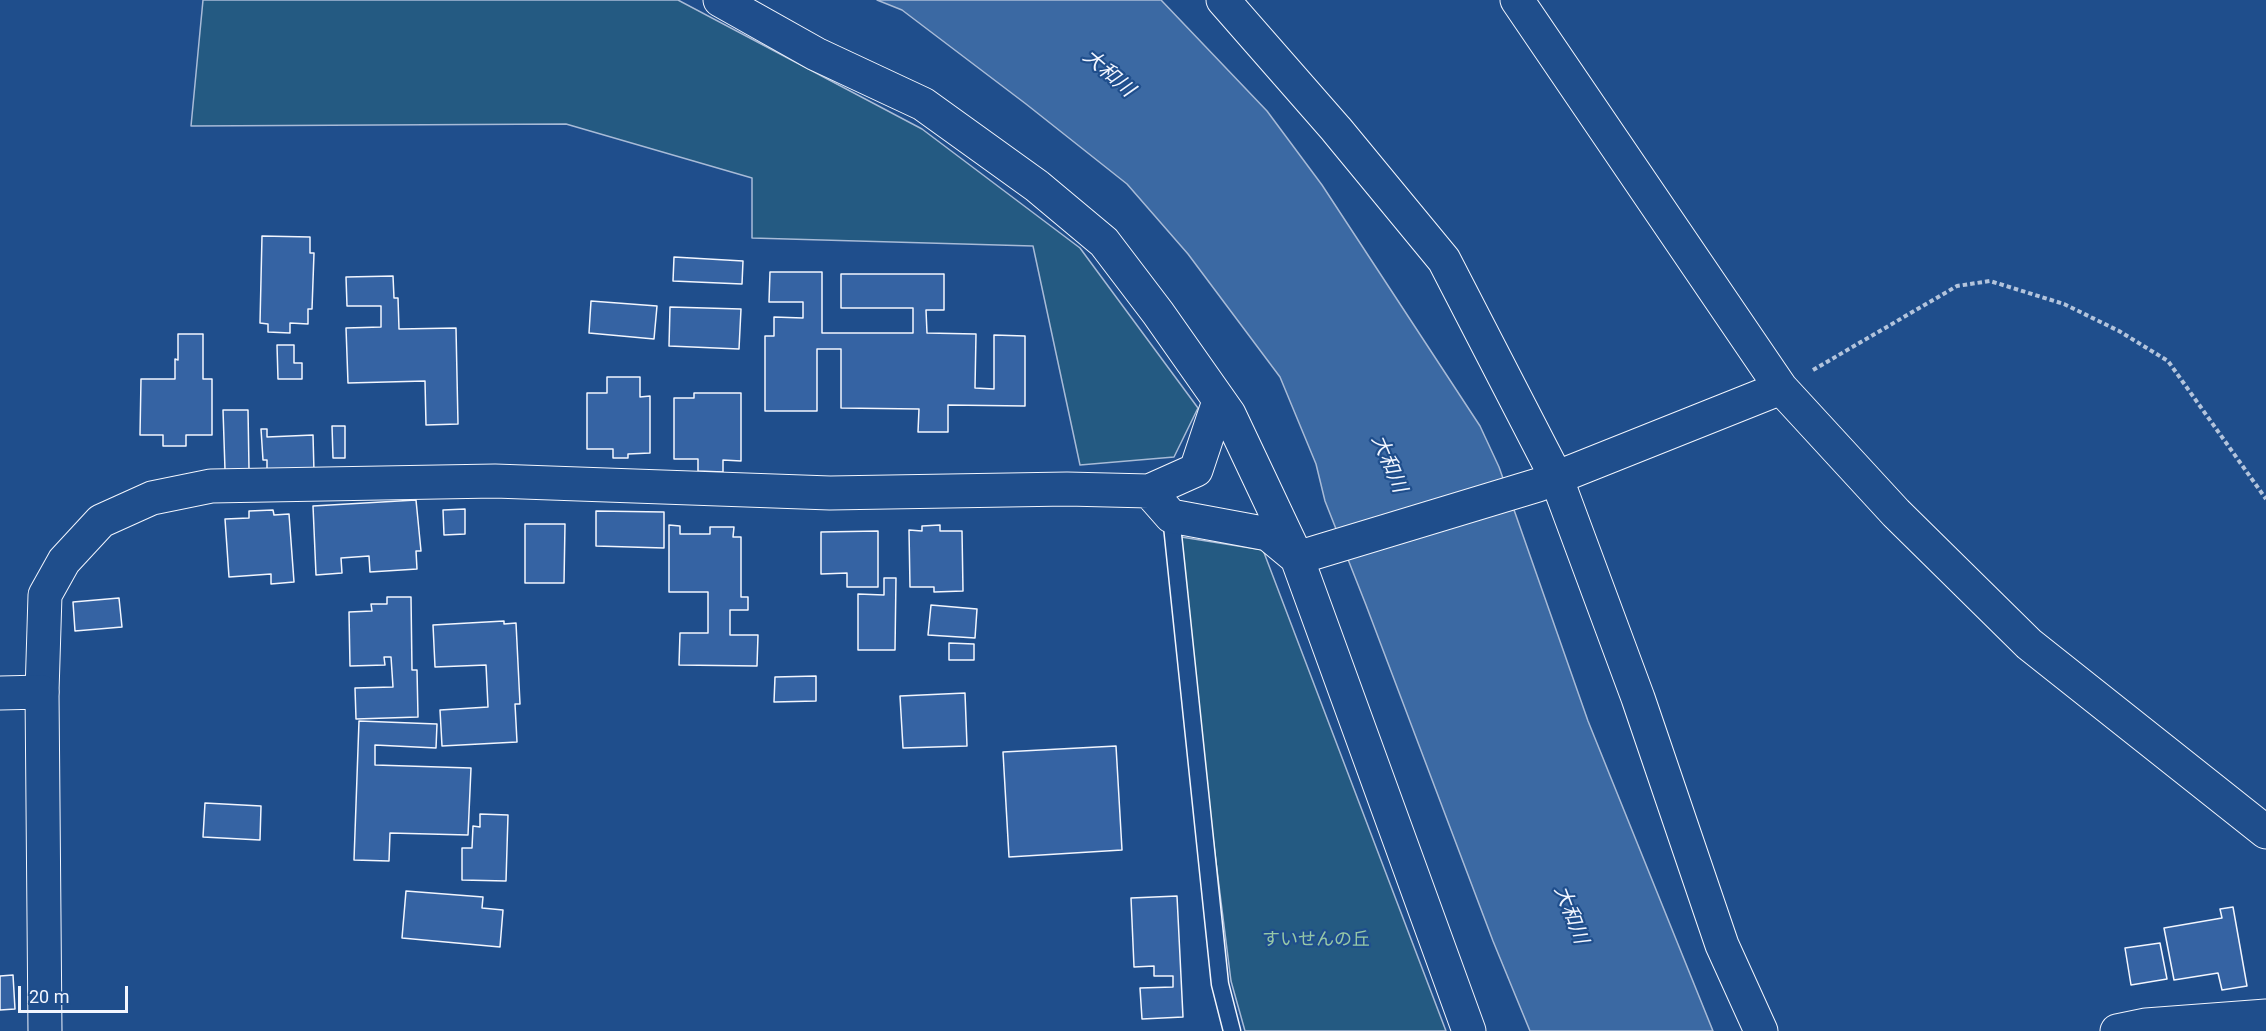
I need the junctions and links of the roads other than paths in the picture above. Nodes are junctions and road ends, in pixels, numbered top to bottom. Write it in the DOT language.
graph roads {
  1 [pos="720,0"];
  2 [pos="1223,0"];
  3 [pos="1517,0"];
  4 [pos="1781,388"];
  5 [pos="1219,401"];
  6 [pos="1547,481"];
  7 [pos="1149,491"];
  8 [pos="1171,516"];
  9 [pos="1305,556"];
  10 [pos="42,692"];
  11 [pos="0,693"];
  12 [pos="2266,832"];
  13 [pos="2266,1016"];
  14 [pos="45,1031"];
  15 [pos="1232,1031"];
  16 [pos="1469,1031"];
  17 [pos="1761,1031"];
  18 [pos="2117,1031"];
  1 -- 5 [label="street"];
  2 -- 6 [label="street"];
  3 -- 4 [label="street"];
  4 -- 6 [label="street"];
  4 -- 12 [label="street"];
  5 -- 7 [label="street"];
  5 -- 9 [label="street"];
  6 -- 9 [label="street"];
  6 -- 17 [label="street"];
  7 -- 8 [label="street"];
  7 -- 10 [label="street"];
  8 -- 9 [label="street"];
  8 -- 15 [label="lane"];
  9 -- 16 [label="street"];
  10 -- 11 [label="street"];
  10 -- 14 [label="street"];
  13 -- 18 [label="street"];
}
